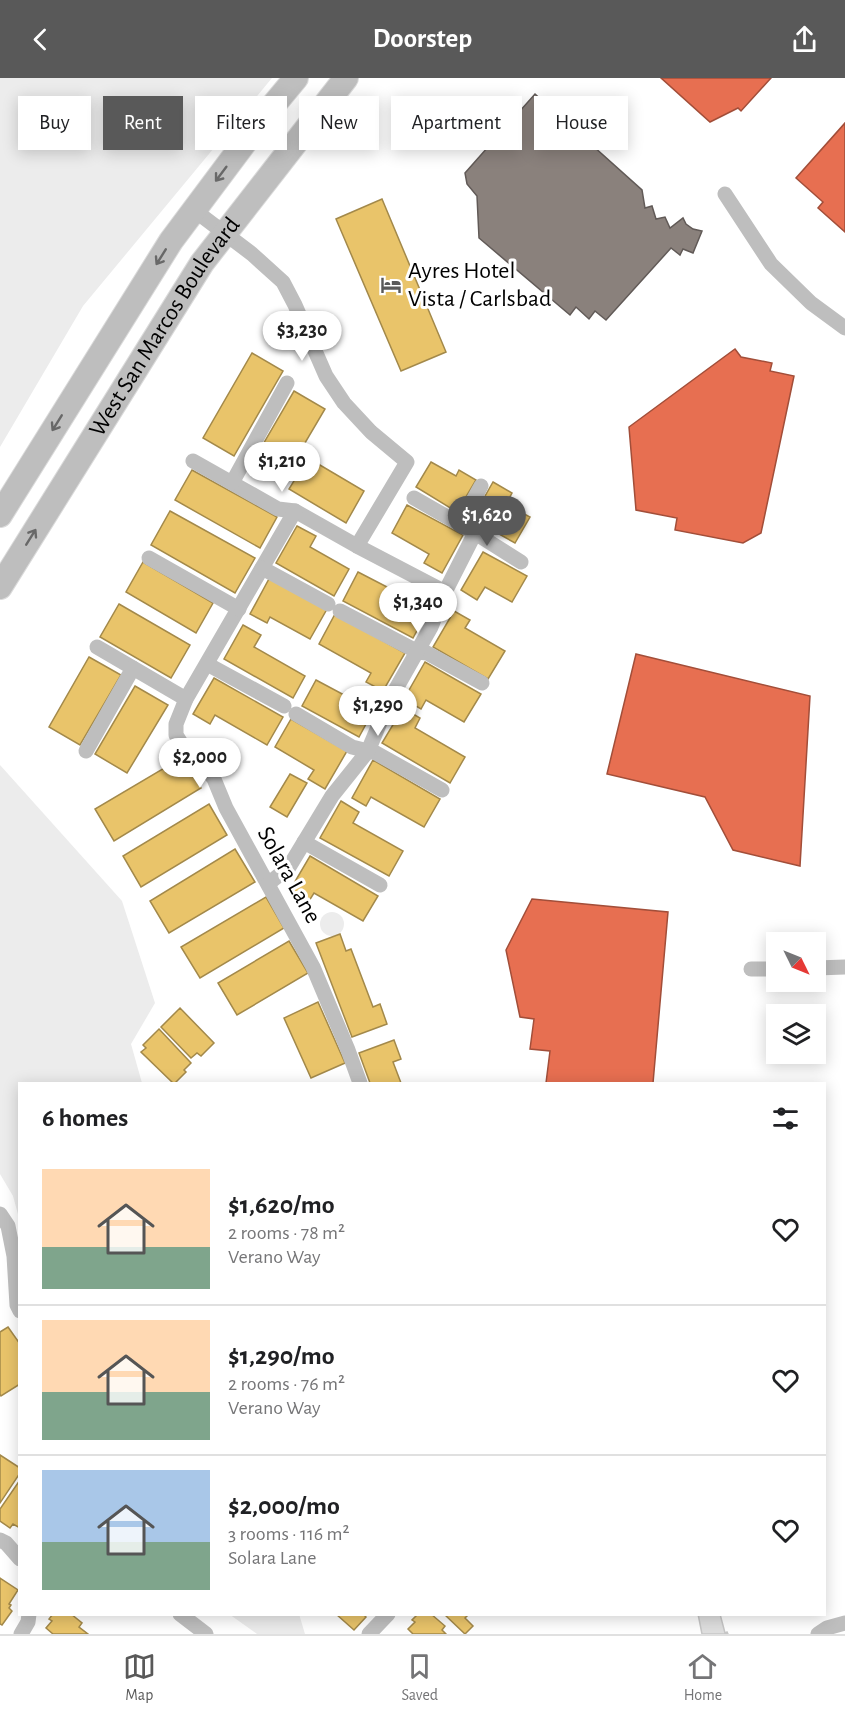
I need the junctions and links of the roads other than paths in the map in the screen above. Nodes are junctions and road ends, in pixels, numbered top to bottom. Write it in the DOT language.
graph roads {
  1 [pos="296,78"];
  2 [pos="346,78"];
  3 [pos="724,194"];
  4 [pos="194,210"];
  5 [pos="225,233"];
  6 [pos="845,328"];
  7 [pos="287,383"];
  8 [pos="192,461"];
  9 [pos="232,483"];
  10 [pos="481,486"];
  11 [pos="414,498"];
  12 [pos="295,511"];
  13 [pos="0,515"];
  14 [pos="475,533"];
  15 [pos="357,546"];
  16 [pos="149,558"];
  17 [pos="521,562"];
  18 [pos="262,568"];
  19 [pos="0,587"];
  20 [pos="445,592"];
  21 [pos="239,609"];
  22 [pos="97,647"];
  23 [pos="418,652"];
  24 [pos="207,664"];
  25 [pos="133,668"];
  26 [pos="482,683"];
  27 [pos="186,699"];
  28 [pos="86,750"];
  29 [pos="368,751"];
  30 [pos="442,790"];
  31 [pos="304,842"];
  32 [pos="268,884"];
  33 [pos="380,885"];
  34 [pos="845,967"];
  35 [pos="826,968"];
  36 [pos="751,969"];
  37 [pos="766,969"];
  38 [pos="360,1082"];
  39 [pos="0,1214"];
  40 [pos="18,1307"];
  41 [pos="0,1540"];
  42 [pos="18,1557"];
  43 [pos="30,1616"];
  44 [pos="183,1616"];
  45 [pos="385,1616"];
  46 [pos="845,1623"];
  47 [pos="21,1634"];
  48 [pos="206,1634"];
  49 [pos="369,1634"];
  50 [pos="818,1634"];
  1 -- 4 [label="main road, West San Marcos Boulevard, one-way"];
  2 -- 5 [label="main road, West San Marcos Boulevard"];
  3 -- 6 [label="street"];
  4 -- 5 [label="street"];
  4 -- 13 [label="main road, West San Marcos Boulevard, one-way"];
  5 -- 15 [label="street"];
  19 -- 5 [label="main road, West San Marcos Boulevard, one-way"];
  7 -- 9 [label="street"];
  8 -- 9 [label="street"];
  9 -- 12 [label="street"];
  10 -- 14 [label="street"];
  11 -- 14 [label="street"];
  12 -- 15 [label="street"];
  12 -- 18 [label="street, Solara Lane"];
  14 -- 17 [label="street"];
  14 -- 20 [label="street"];
  15 -- 20 [label="street"];
  16 -- 21 [label="street"];
  18 -- 21 [label="street, Solara Lane"];
  18 -- 23 [label="street"];
  20 -- 23 [label="street"];
  21 -- 24 [label="street, Solara Lane"];
  22 -- 25 [label="street"];
  23 -- 26 [label="street"];
  23 -- 29 [label="street"];
  24 -- 27 [label="street, Solara Lane"];
  24 -- 29 [label="street"];
  25 -- 27 [label="street"];
  25 -- 28 [label="street"];
  27 -- 32 [label="street, Solara Lane"];
  29 -- 30 [label="street"];
  29 -- 31 [label="street"];
  31 -- 32 [label="street"];
  31 -- 33 [label="street"];
  32 -- 38 [label="street, Solara Lane"];
  34 -- 35 [label="street"];
  36 -- 37 [label="street"];
  39 -- 40 [label="street"];
  41 -- 42 [label="street"];
  43 -- 47 [label="street"];
  44 -- 48 [label="street"];
  45 -- 49 [label="street"];
  46 -- 50 [label="street"];
}
